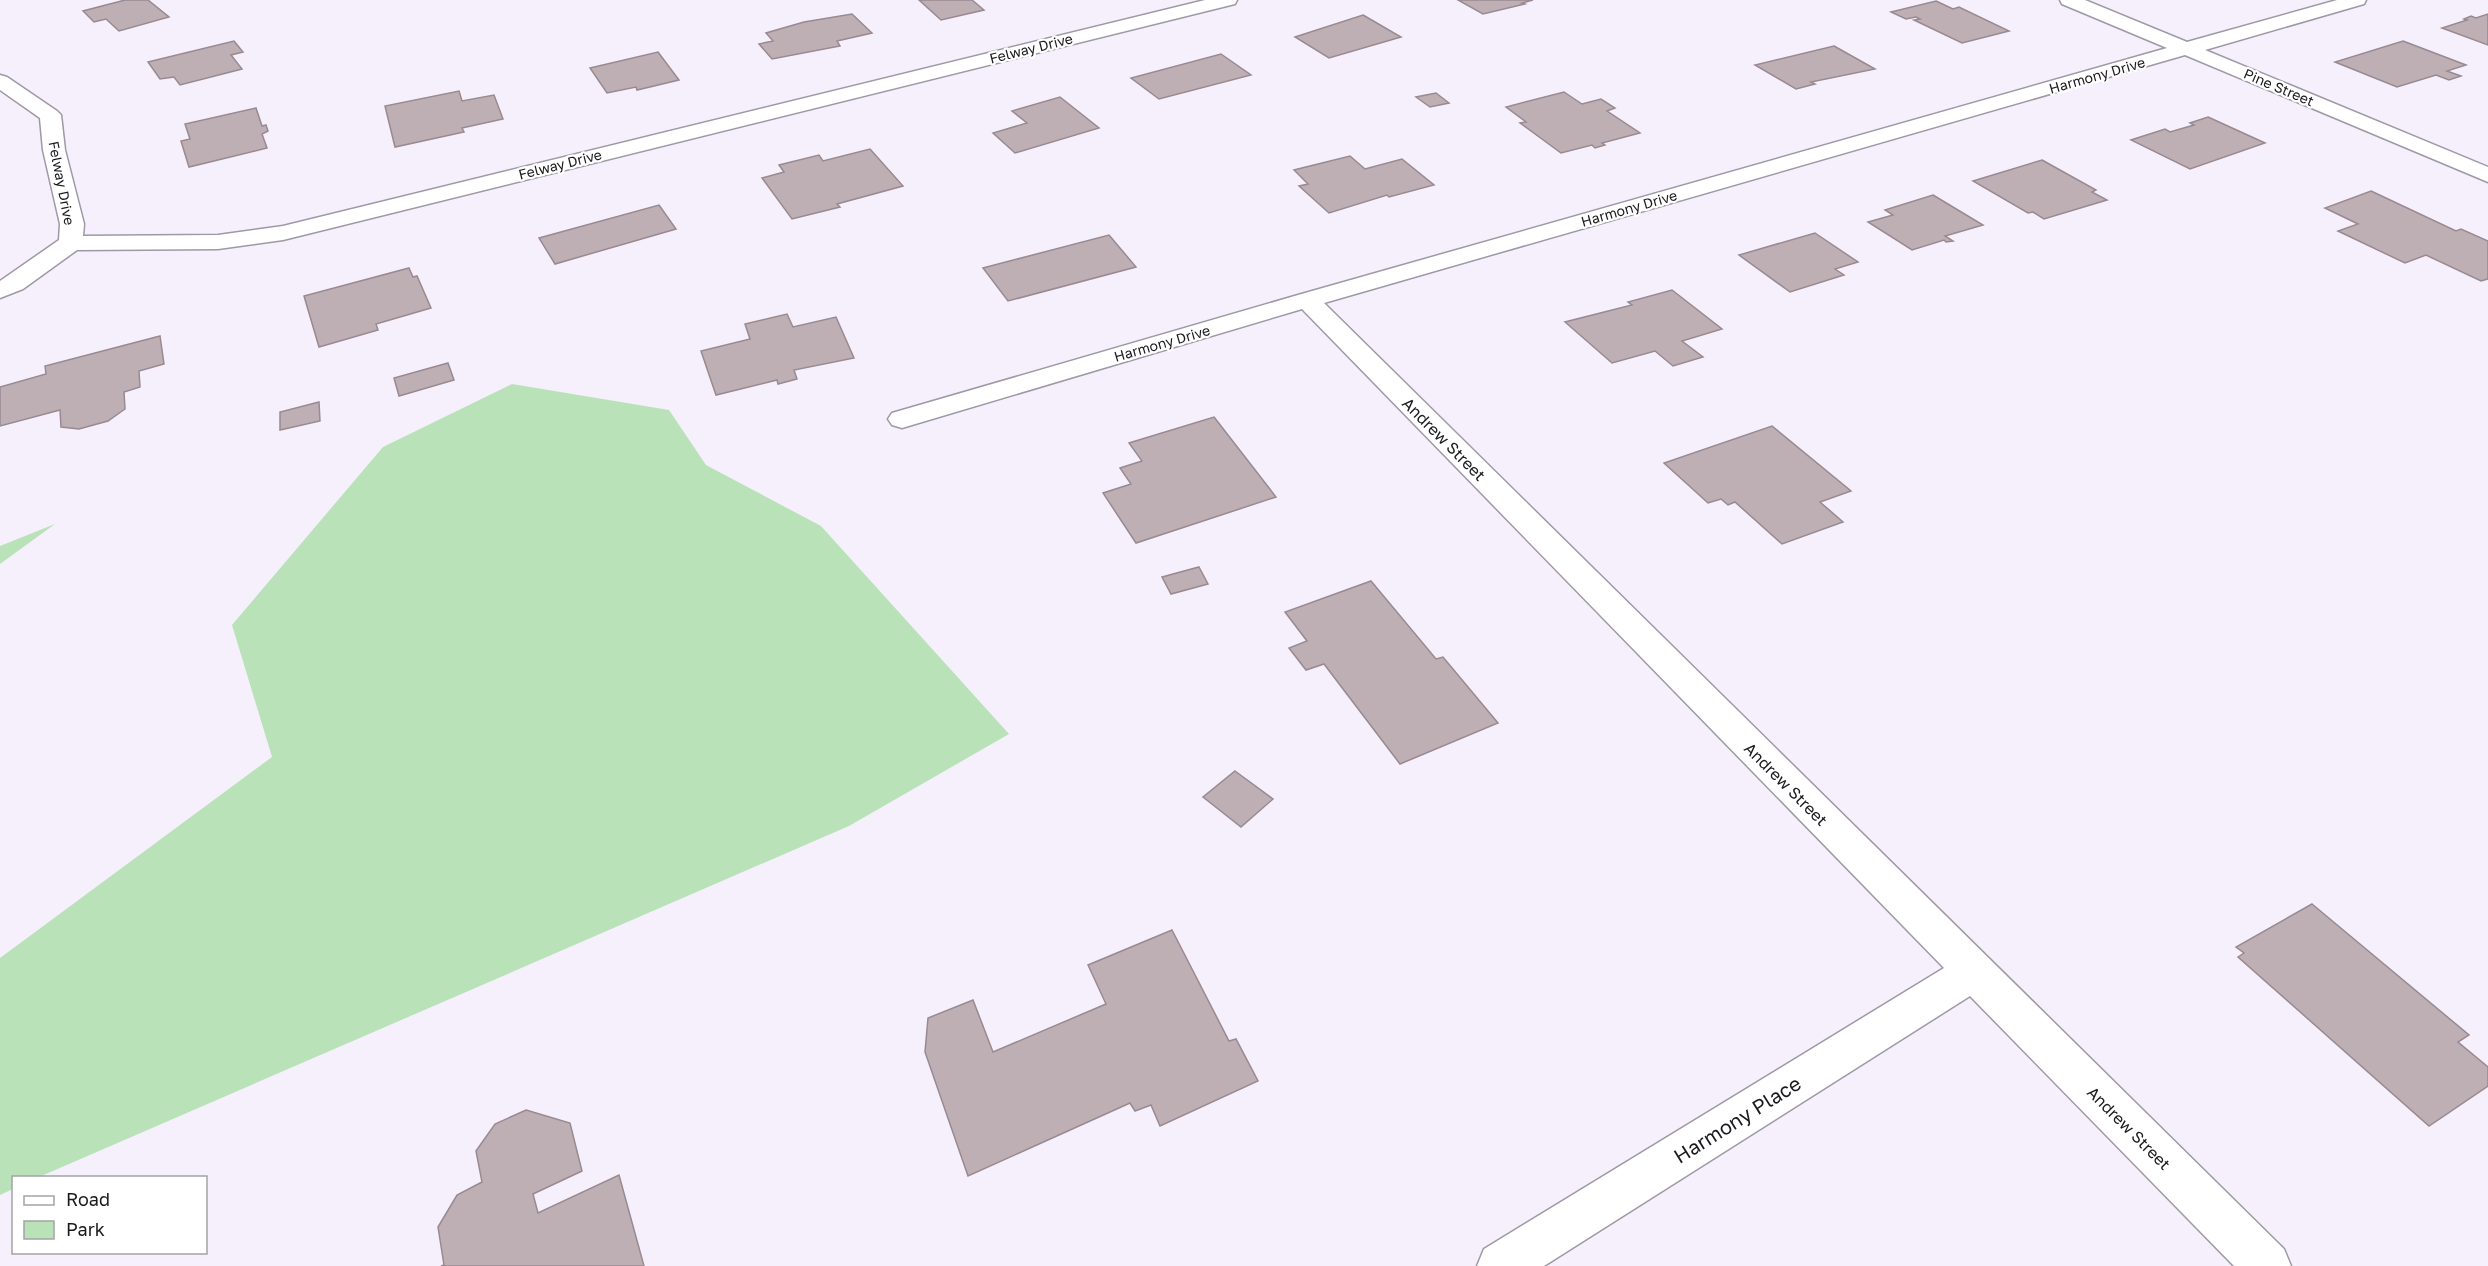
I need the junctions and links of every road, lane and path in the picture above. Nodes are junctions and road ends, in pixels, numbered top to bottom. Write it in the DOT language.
graph roads {
  1 [pos="1228,0"];
  2 [pos="2069,0"];
  3 [pos="2357,0"];
  4 [pos="2187,49"];
  5 [pos="0,81"];
  6 [pos="2488,175"];
  7 [pos="71,243"];
  8 [pos="0,290"];
  9 [pos="1307,300"];
  10 [pos="902,419"];
  11 [pos="1973,972"];
  12 [pos="1501,1266"];
  13 [pos="2267,1266"];
  1 -- 7 [label="street, Felway Drive"];
  2 -- 4 [label="street, Pine Street"];
  3 -- 4 [label="street, Harmony Drive"];
  4 -- 6 [label="street, Pine Street"];
  4 -- 9 [label="street, Harmony Drive"];
  5 -- 7 [label="street, Felway Drive"];
  7 -- 8 [label="street"];
  9 -- 10 [label="street, Harmony Drive"];
  9 -- 11 [label="street, Andrew Street"];
  11 -- 12 [label="street, Harmony Place"];
  11 -- 13 [label="street, Andrew Street"];
}
